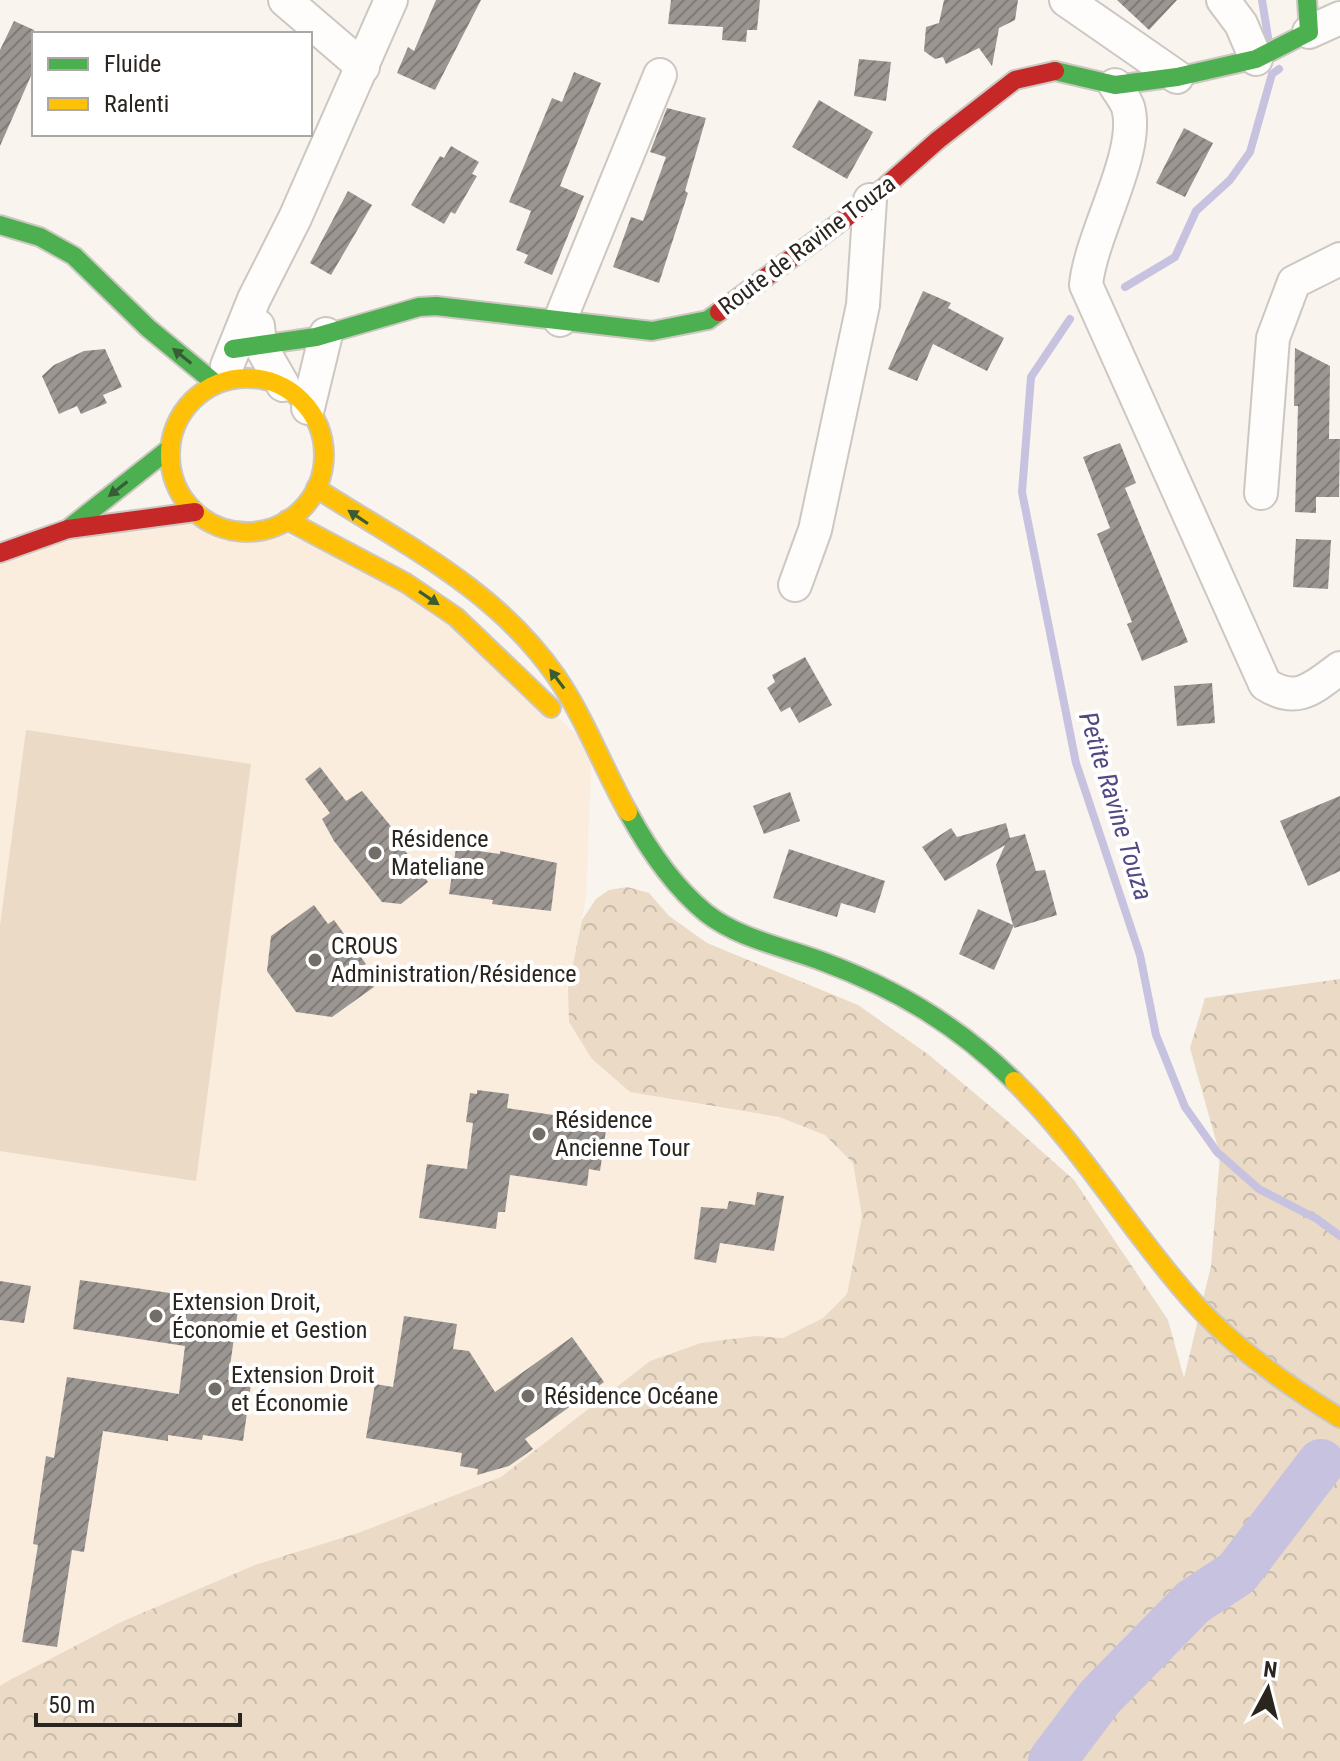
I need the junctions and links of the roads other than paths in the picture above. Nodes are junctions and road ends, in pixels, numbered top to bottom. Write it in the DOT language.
graph roads {
  1 [pos="285,0"];
  2 [pos="391,0"];
  3 [pos="1066,0"];
  4 [pos="1223,0"];
  5 [pos="1340,18"];
  6 [pos="1304,24"];
  7 [pos="1258,58"];
  8 [pos="363,67"];
  9 [pos="660,75"];
  10 [pos="1177,77"];
  11 [pos="1115,85"];
  12 [pos="870,200"];
  13 [pos="0,225"];
  14 [pos="1340,259"];
  15 [pos="560,320"];
  16 [pos="148,328"];
  17 [pos="326,334"];
  18 [pos="247,347"];
  19 [pos="158,358"];
  20 [pos="219,383"];
  21 [pos="283,385"];
  22 [pos="308,408"];
  23 [pos="169,449"];
  24 [pos="316,488"];
  25 [pos="1261,493"];
  26 [pos="195,512"];
  27 [pos="287,520"];
  28 [pos="68,529"];
  29 [pos="0,553"];
  30 [pos="795,585"];
  31 [pos="1340,668"];
  32 [pos="592,748"];
  33 [pos="1340,1418"];
  1 -- 8 [label="street"];
  2 -- 8 [label="street"];
  3 -- 10 [label="street"];
  4 -- 7 [label="street"];
  5 -- 6 [label="street"];
  6 -- 7 [label="main road"];
  7 -- 10 [label="main road"];
  8 -- 18 [label="street"];
  9 -- 15 [label="street"];
  10 -- 11 [label="main road"];
  11 -- 12 [label="main road, Route de Ravine Touza"];
  11 -- 31 [label="street"];
  12 -- 15 [label="main road, Route de Ravine Touza"];
  12 -- 30 [label="street"];
  13 -- 16 [label="main road"];
  14 -- 25 [label="street"];
  15 -- 17 [label="main road, Route de Ravine Touza"];
  16 -- 19 [label="main road"];
  20 -- 16 [label="main road, one-way"];
  17 -- 18 [label="main road, Route de Ravine Touza"];
  17 -- 22 [label="street"];
  18 -- 20 [label="street"];
  18 -- 21 [label="street"];
  20 -- 21 [label="main road"];
  20 -- 23 [label="main road"];
  21 -- 22 [label="main road"];
  22 -- 24 [label="main road"];
  23 -- 26 [label="main road"];
  23 -- 28 [label="main road, one-way"];
  24 -- 27 [label="main road"];
  32 -- 24 [label="main road, one-way"];
  26 -- 27 [label="main road"];
  26 -- 28 [label="main road"];
  27 -- 32 [label="main road, one-way"];
  28 -- 29 [label="main road"];
  32 -- 33 [label="main road"];
}
